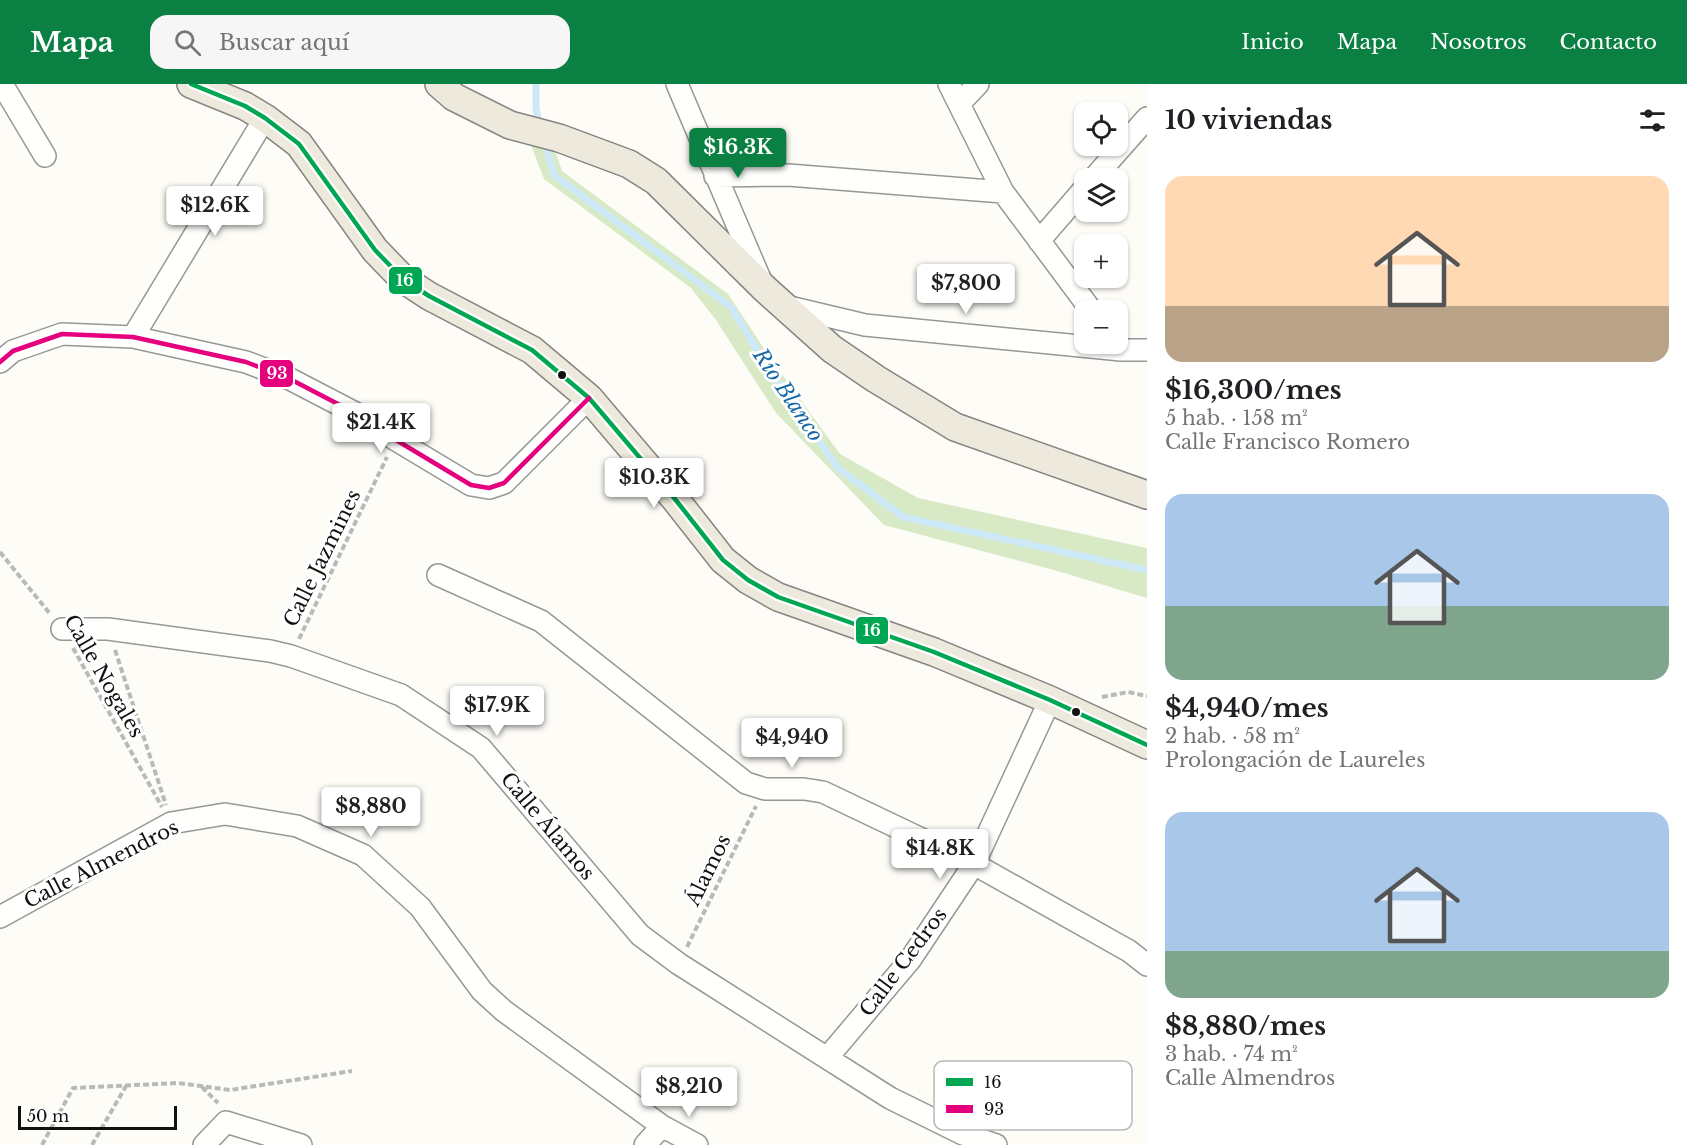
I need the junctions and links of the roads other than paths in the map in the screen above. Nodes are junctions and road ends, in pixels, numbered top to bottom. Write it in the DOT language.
graph roads {
  1 [pos="2,84"];
  2 [pos="191,84"];
  3 [pos="439,84"];
  4 [pos="677,84"];
  5 [pos="949,84"];
  6 [pos="978,84"];
  7 [pos="959,105"];
  8 [pos="265,118"];
  9 [pos="1147,118"];
  10 [pos="45,156"];
  11 [pos="1103,168"];
  12 [pos="715,176"];
  13 [pos="1003,192"];
  14 [pos="1074,201"];
  15 [pos="1039,241"];
  16 [pos="774,297"];
  17 [pos="1083,300"];
  18 [pos="133,337"];
  19 [pos="1074,343"];
  20 [pos="1128,348"];
  21 [pos="1147,350"];
  22 [pos="0,362"];
  23 [pos="589,398"];
  24 [pos="1147,495"];
  25 [pos="438,574"];
  26 [pos="62,629"];
  27 [pos="1050,700"];
  28 [pos="1147,745"];
  29 [pos="974,864"];
  30 [pos="1,915"];
  31 [pos="1147,966"];
  32 [pos="827,1058"];
  33 [pos="934,1120"];
  34 [pos="662,1126"];
  35 [pos="955,1130"];
  36 [pos="204,1145"];
  37 [pos="301,1145"];
  38 [pos="645,1145"];
  39 [pos="697,1145"];
  40 [pos="996,1145"];
  1 -- 10 [label="street"];
  2 -- 8 [label="main road"];
  3 -- 16 [label="main road"];
  4 -- 12 [label="street"];
  5 -- 7 [label="street"];
  6 -- 7 [label="street"];
  7 -- 13 [label="street"];
  8 -- 18 [label="street"];
  8 -- 23 [label="main road"];
  9 -- 11 [label="street"];
  12 -- 13 [label="street"];
  12 -- 16 [label="street"];
  13 -- 15 [label="street"];
  14 -- 15 [label="street"];
  15 -- 17 [label="street"];
  16 -- 19 [label="street"];
  16 -- 24 [label="main road"];
  18 -- 22 [label="street"];
  18 -- 23 [label="street"];
  20 -- 21 [label="street"];
  23 -- 27 [label="main road"];
  25 -- 29 [label="street"];
  26 -- 32 [label="street, Calle Álamos"];
  27 -- 28 [label="main road"];
  27 -- 29 [label="street, Calle Cedros"];
  29 -- 31 [label="street"];
  29 -- 32 [label="street, Calle Cedros"];
  30 -- 34 [label="street, Calle Almendros"];
  32 -- 33 [label="street, Calle Álamos"];
  34 -- 38 [label="street"];
  34 -- 39 [label="street, Calle Almendros"];
  35 -- 40 [label="street, Calle Álamos"];
  36 -- 37 [label="street"];
}
